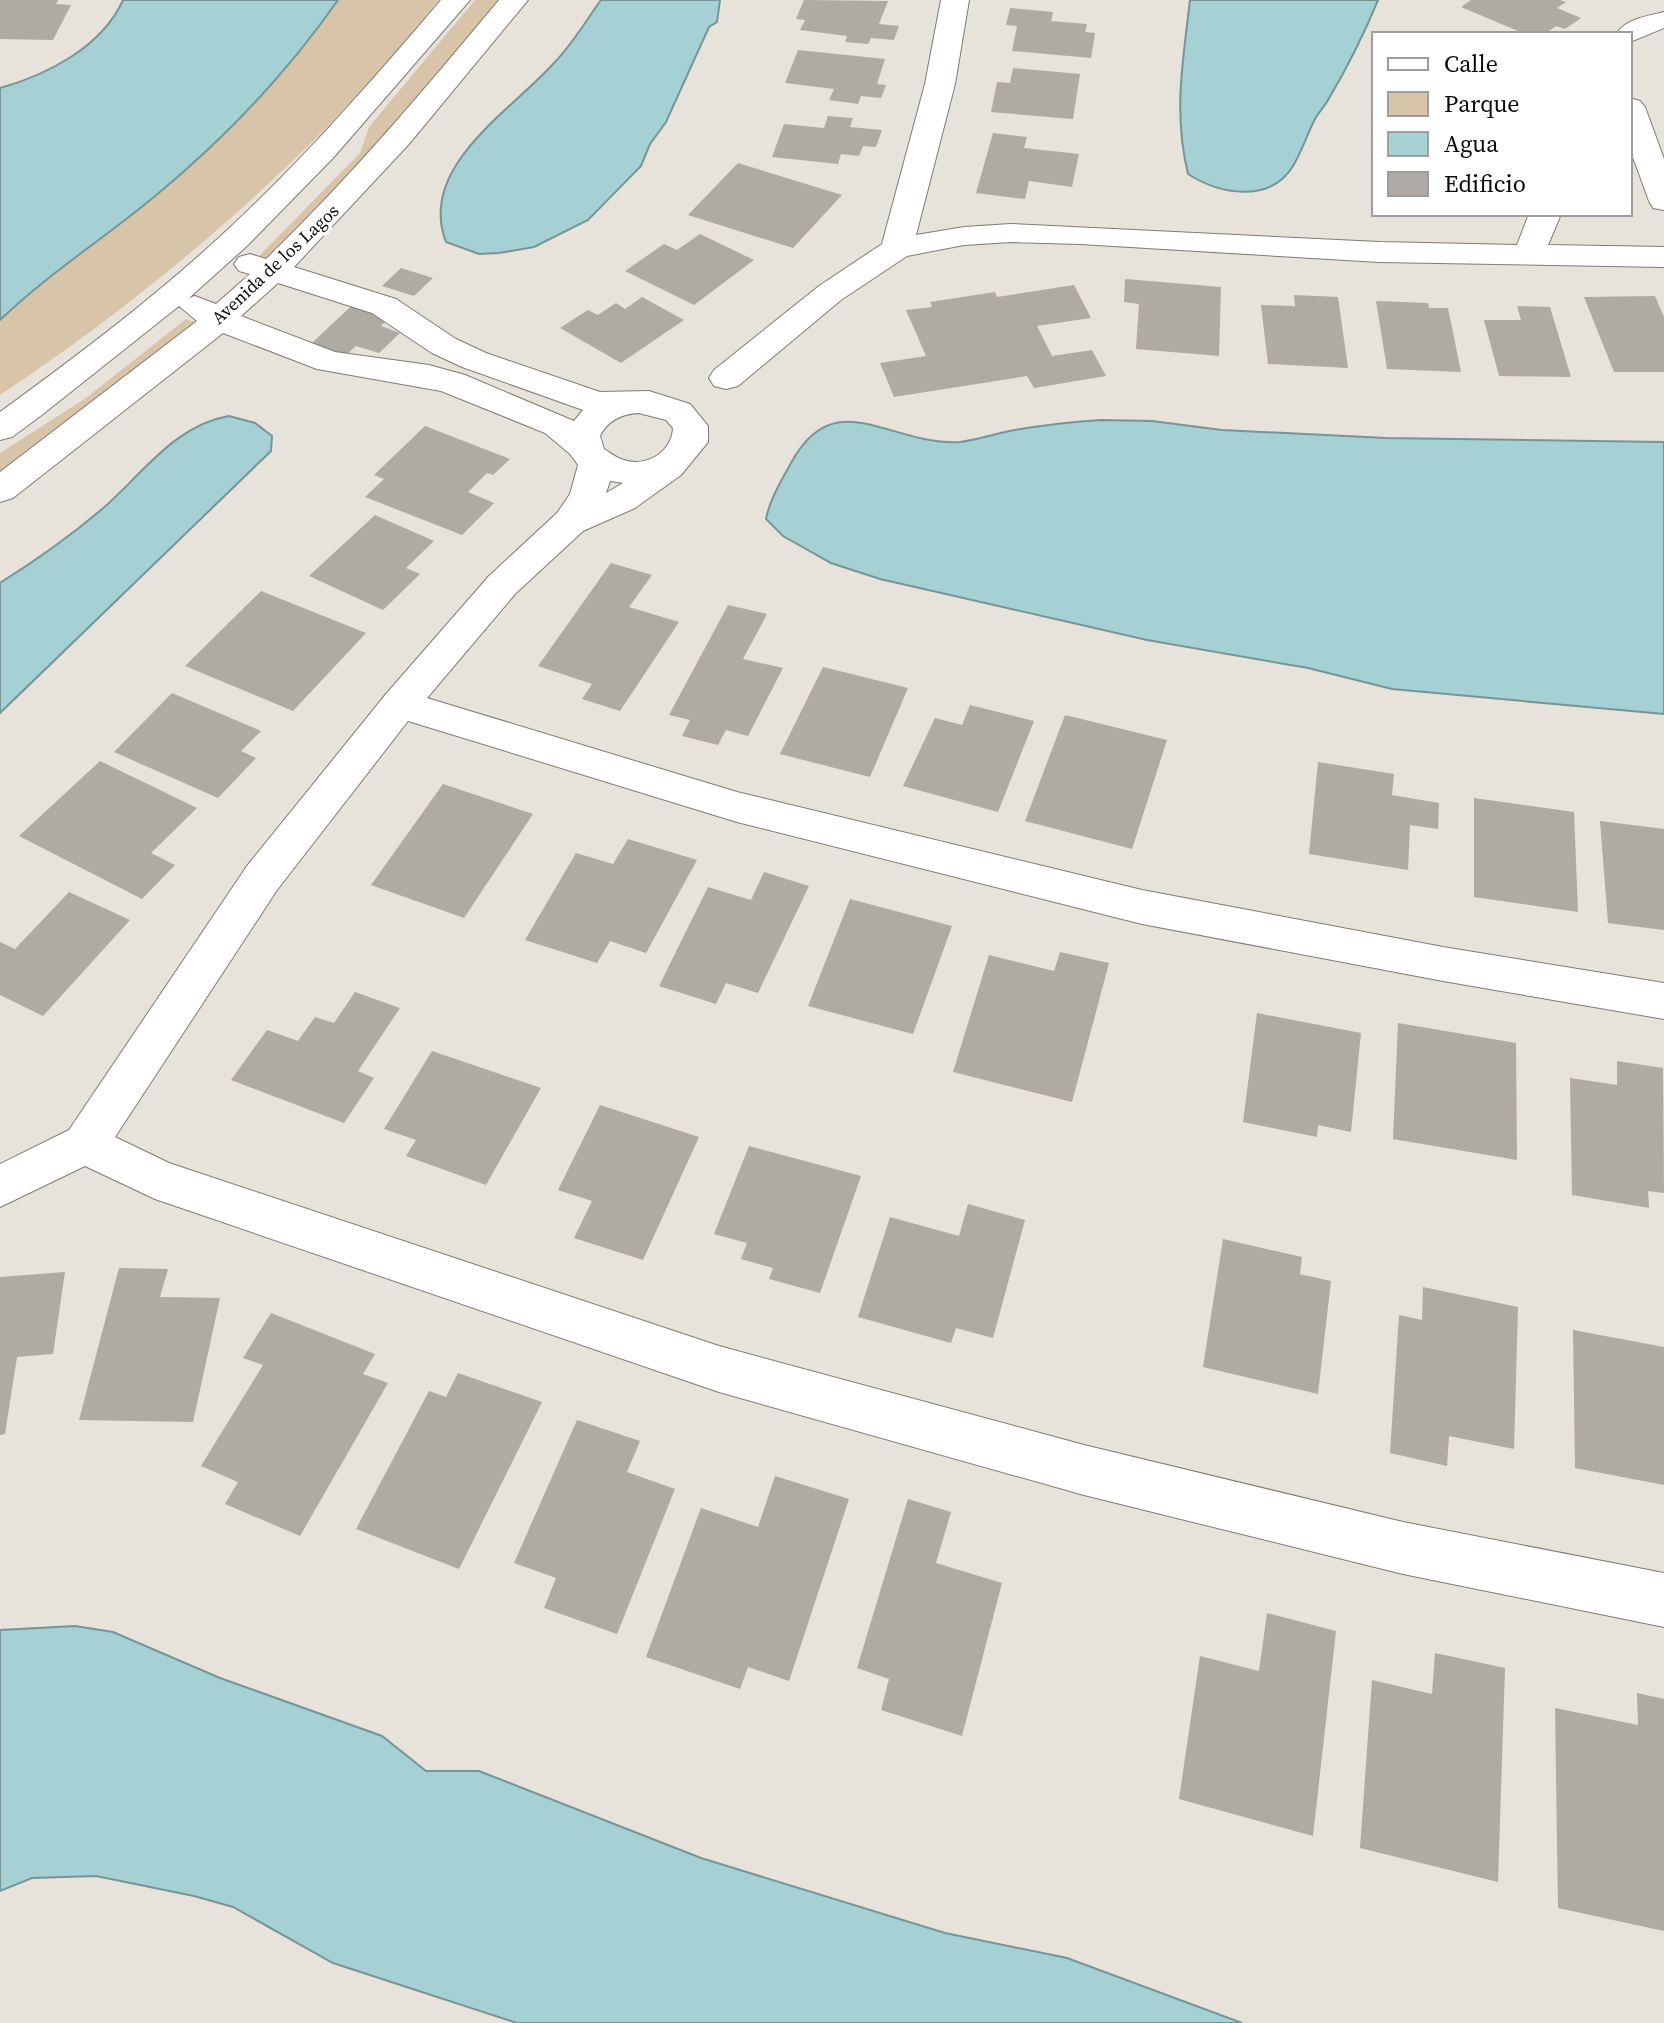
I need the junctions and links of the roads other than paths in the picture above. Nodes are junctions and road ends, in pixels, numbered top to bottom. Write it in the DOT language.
graph roads {
  1 [pos="456,0"];
  2 [pos="514,0"];
  3 [pos="955,0"];
  4 [pos="1664,20"];
  5 [pos="1632,33"];
  6 [pos="1632,113"];
  7 [pos="1664,201"];
  8 [pos="1544,216"];
  9 [pos="897,248"];
  10 [pos="217,254"];
  11 [pos="1528,257"];
  12 [pos="1664,257"];
  13 [pos="273,270"];
  14 [pos="175,293"];
  15 [pos="218,319"];
  16 [pos="726,378"];
  17 [pos="622,404"];
  18 [pos="662,405"];
  19 [pos="0,429"];
  20 [pos="684,451"];
  21 [pos="590,454"];
  22 [pos="0,490"];
  23 [pos="570,522"];
  24 [pos="400,704"];
  25 [pos="1664,1001"];
  26 [pos="85,1144"];
  27 [pos="0,1187"];
  28 [pos="1664,1600"];
  1 -- 10 [label="street"];
  2 -- 13 [label="street, Avenida de los Lagos"];
  3 -- 9 [label="street"];
  4 -- 5 [label="street"];
  6 -- 7 [label="street"];
  8 -- 11 [label="street"];
  9 -- 11 [label="street"];
  9 -- 16 [label="street"];
  10 -- 13 [label="street"];
  10 -- 14 [label="street"];
  11 -- 12 [label="street"];
  13 -- 15 [label="street, Avenida de los Lagos"];
  13 -- 17 [label="street"];
  14 -- 15 [label="street"];
  14 -- 19 [label="street"];
  15 -- 21 [label="street"];
  15 -- 22 [label="street, Avenida de los Lagos"];
  16 -- 18 [label="street"];
  16 -- 20 [label="street"];
  17 -- 18 [label="street"];
  17 -- 21 [label="street"];
  18 -- 20 [label="street"];
  20 -- 21 [label="street"];
  20 -- 23 [label="street"];
  21 -- 23 [label="street"];
  23 -- 24 [label="street"];
  24 -- 25 [label="street"];
  24 -- 26 [label="street"];
  26 -- 27 [label="street"];
  26 -- 28 [label="street"];
}
